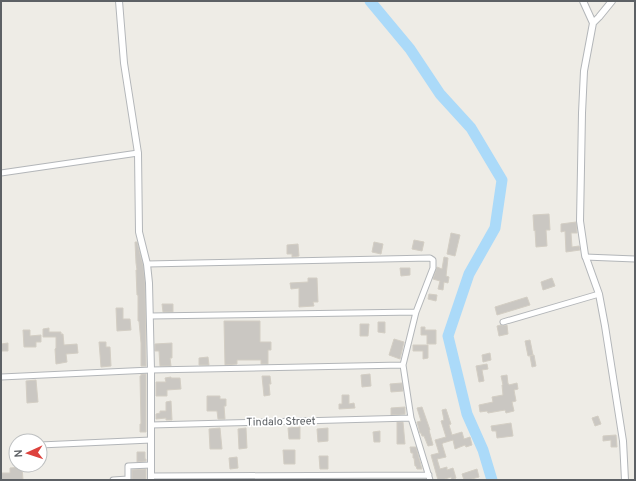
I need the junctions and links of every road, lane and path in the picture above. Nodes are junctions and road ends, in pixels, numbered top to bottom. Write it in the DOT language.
graph roads {
  1 [pos="118,1"];
  2 [pos="582,1"];
  3 [pos="612,1"];
  4 [pos="593,22"];
  5 [pos="138,154"];
  6 [pos="1,173"];
  7 [pos="585,257"];
  8 [pos="635,259"];
  9 [pos="148,264"];
  10 [pos="599,294"];
  11 [pos="416,312"];
  12 [pos="150,316"];
  13 [pos="503,322"];
  14 [pos="403,365"];
  15 [pos="151,370"];
  16 [pos="1,377"];
  17 [pos="410,418"];
  18 [pos="151,425"];
  19 [pos="151,440"];
  20 [pos="48,445"];
  21 [pos="151,465"];
  22 [pos="430,477"];
  23 [pos="151,478"];
  24 [pos="113,480"];
  25 [pos="625,480"];
  1 -- 5 [label="street"];
  2 -- 4 [label="street"];
  3 -- 4 [label="street"];
  4 -- 7 [label="street"];
  5 -- 6 [label="street"];
  5 -- 9 [label="street"];
  7 -- 8 [label="street"];
  7 -- 10 [label="street"];
  9 -- 11 [label="street"];
  9 -- 12 [label="street"];
  10 -- 13 [label="street"];
  10 -- 25 [label="street"];
  11 -- 12 [label="street"];
  11 -- 14 [label="street"];
  12 -- 15 [label="street"];
  14 -- 15 [label="street"];
  14 -- 17 [label="street"];
  15 -- 16 [label="street"];
  15 -- 18 [label="street"];
  17 -- 18 [label="street, Tindalo Street"];
  17 -- 22 [label="street"];
  18 -- 19 [label="street"];
  19 -- 20 [label="street"];
  19 -- 21 [label="street"];
  21 -- 23 [label="street"];
  21 -- 24 [label="street"];
  22 -- 23 [label="street"];
}
